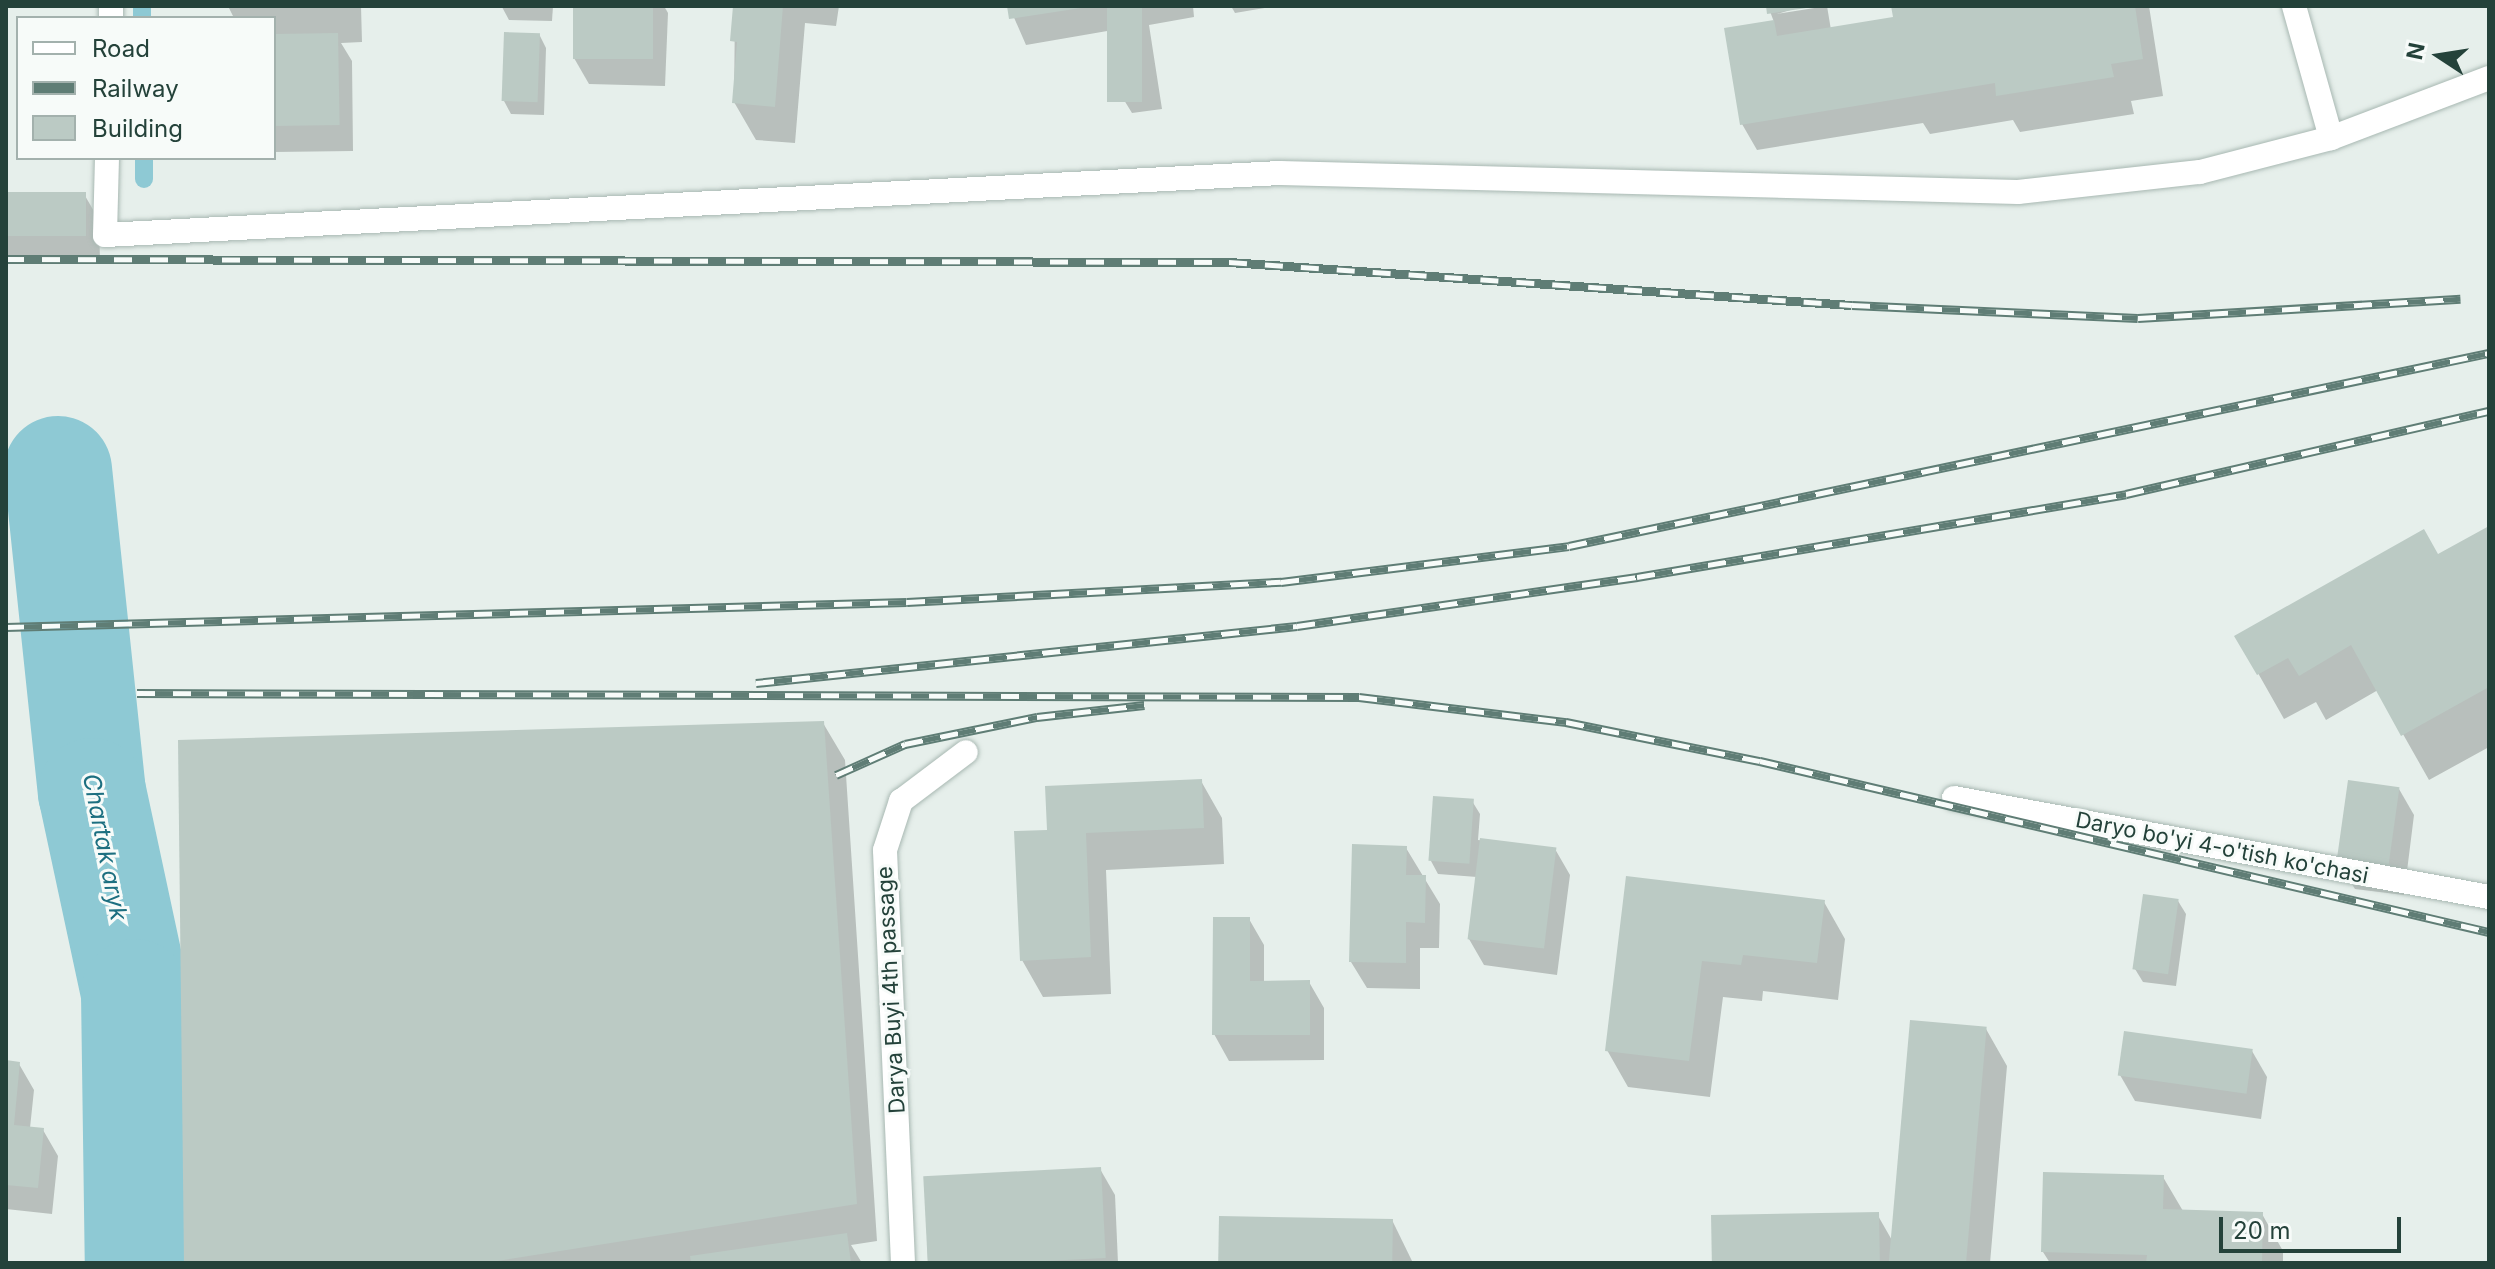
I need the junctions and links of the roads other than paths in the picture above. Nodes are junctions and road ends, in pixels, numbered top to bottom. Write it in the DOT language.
graph roads {
  1 [pos="2294,6"];
  2 [pos="2489,78"];
  3 [pos="2331,138"];
  4 [pos="107,160"];
  5 [pos="966,752"];
  6 [pos="1954,798"];
  7 [pos="2489,897"];
  8 [pos="903,1263"];
  1 -- 3 [label="street"];
  2 -- 3 [label="street"];
  3 -- 4 [label="street"];
  5 -- 8 [label="street, Darya Buyi 4th passage"];
  6 -- 7 [label="street, Daryo bo'yi 4-o'tish ko'chasi"];
}
